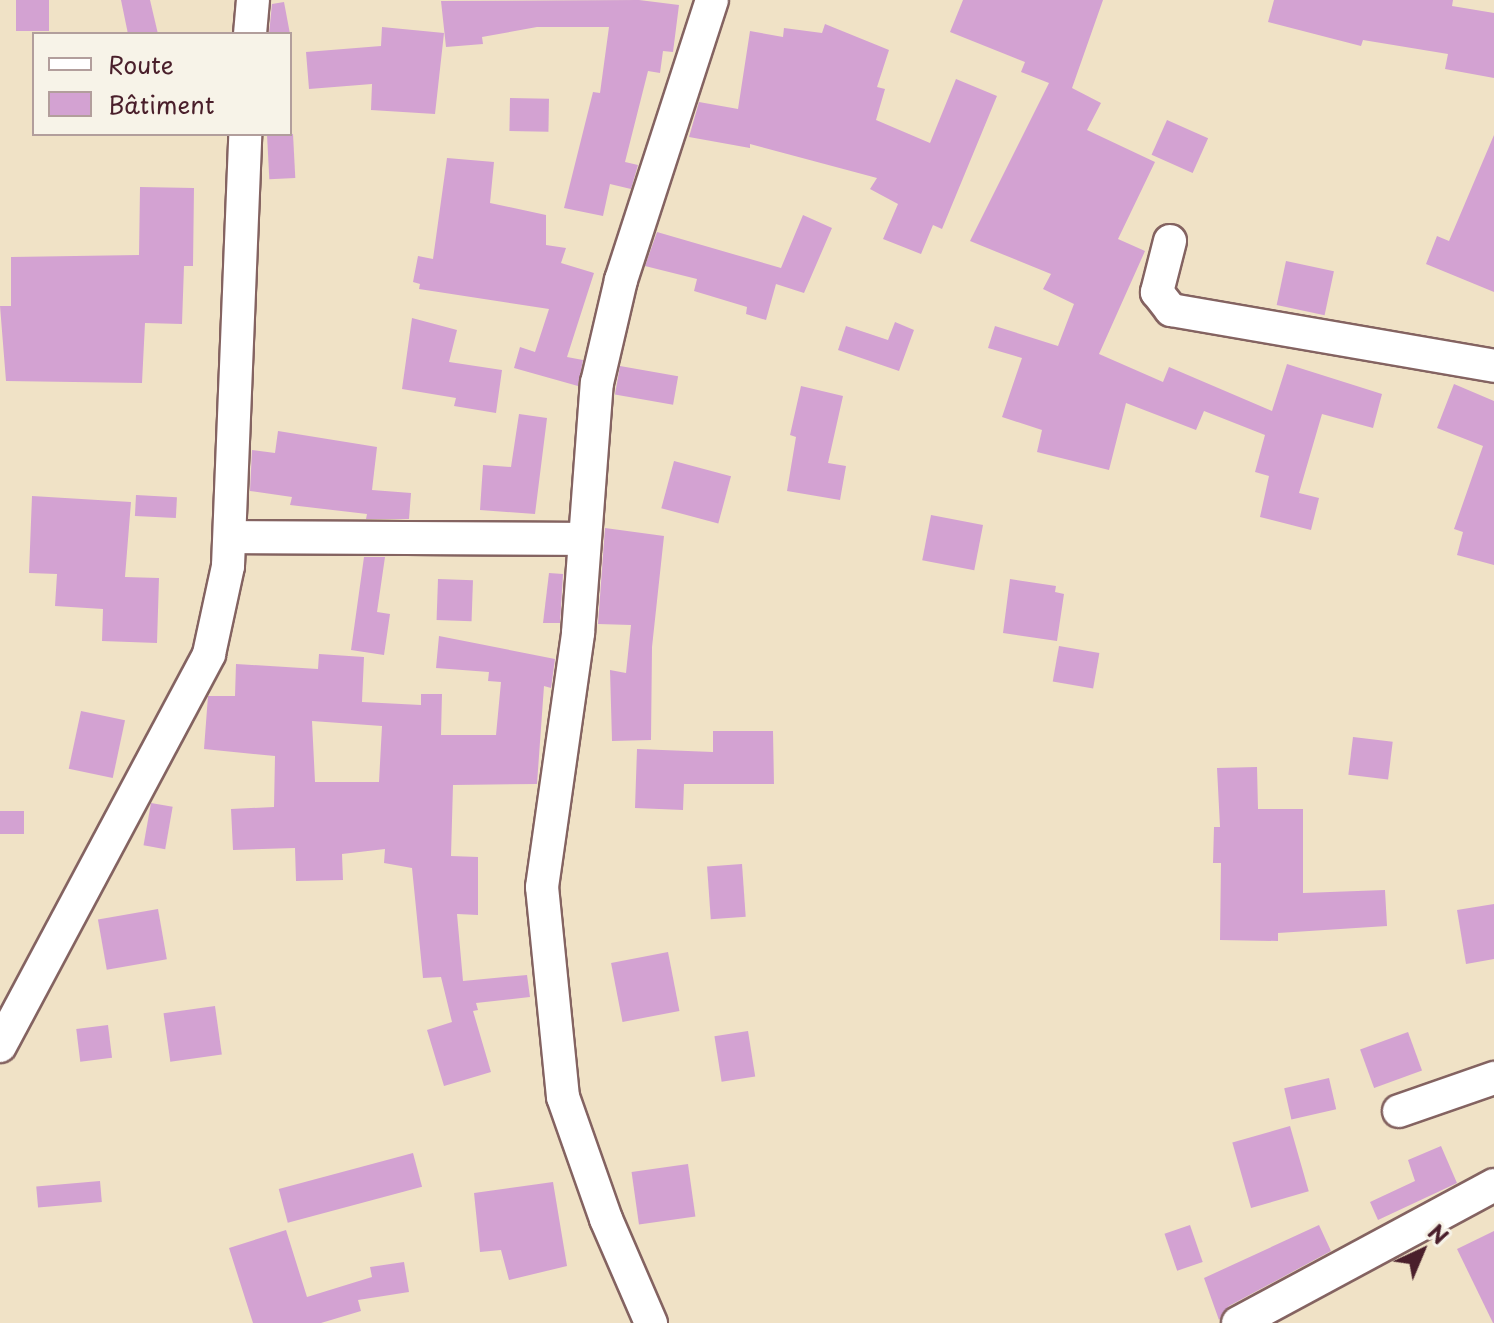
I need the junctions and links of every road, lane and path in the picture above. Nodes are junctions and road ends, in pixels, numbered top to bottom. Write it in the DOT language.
graph roads {
  1 [pos="253,0"];
  2 [pos="712,0"];
  3 [pos="250,32"];
  4 [pos="245,136"];
  5 [pos="1170,241"];
  6 [pos="1494,366"];
  7 [pos="230,537"];
  8 [pos="583,539"];
  9 [pos="0,1046"];
  10 [pos="1494,1078"];
  11 [pos="1399,1111"];
  12 [pos="1494,1185"];
  13 [pos="651,1323"];
  14 [pos="1238,1323"];
  1 -- 3 [label="street"];
  2 -- 8 [label="street"];
  4 -- 7 [label="street"];
  5 -- 6 [label="street"];
  7 -- 8 [label="street"];
  7 -- 9 [label="street"];
  8 -- 13 [label="street"];
  10 -- 11 [label="street"];
  12 -- 14 [label="street"];
}
